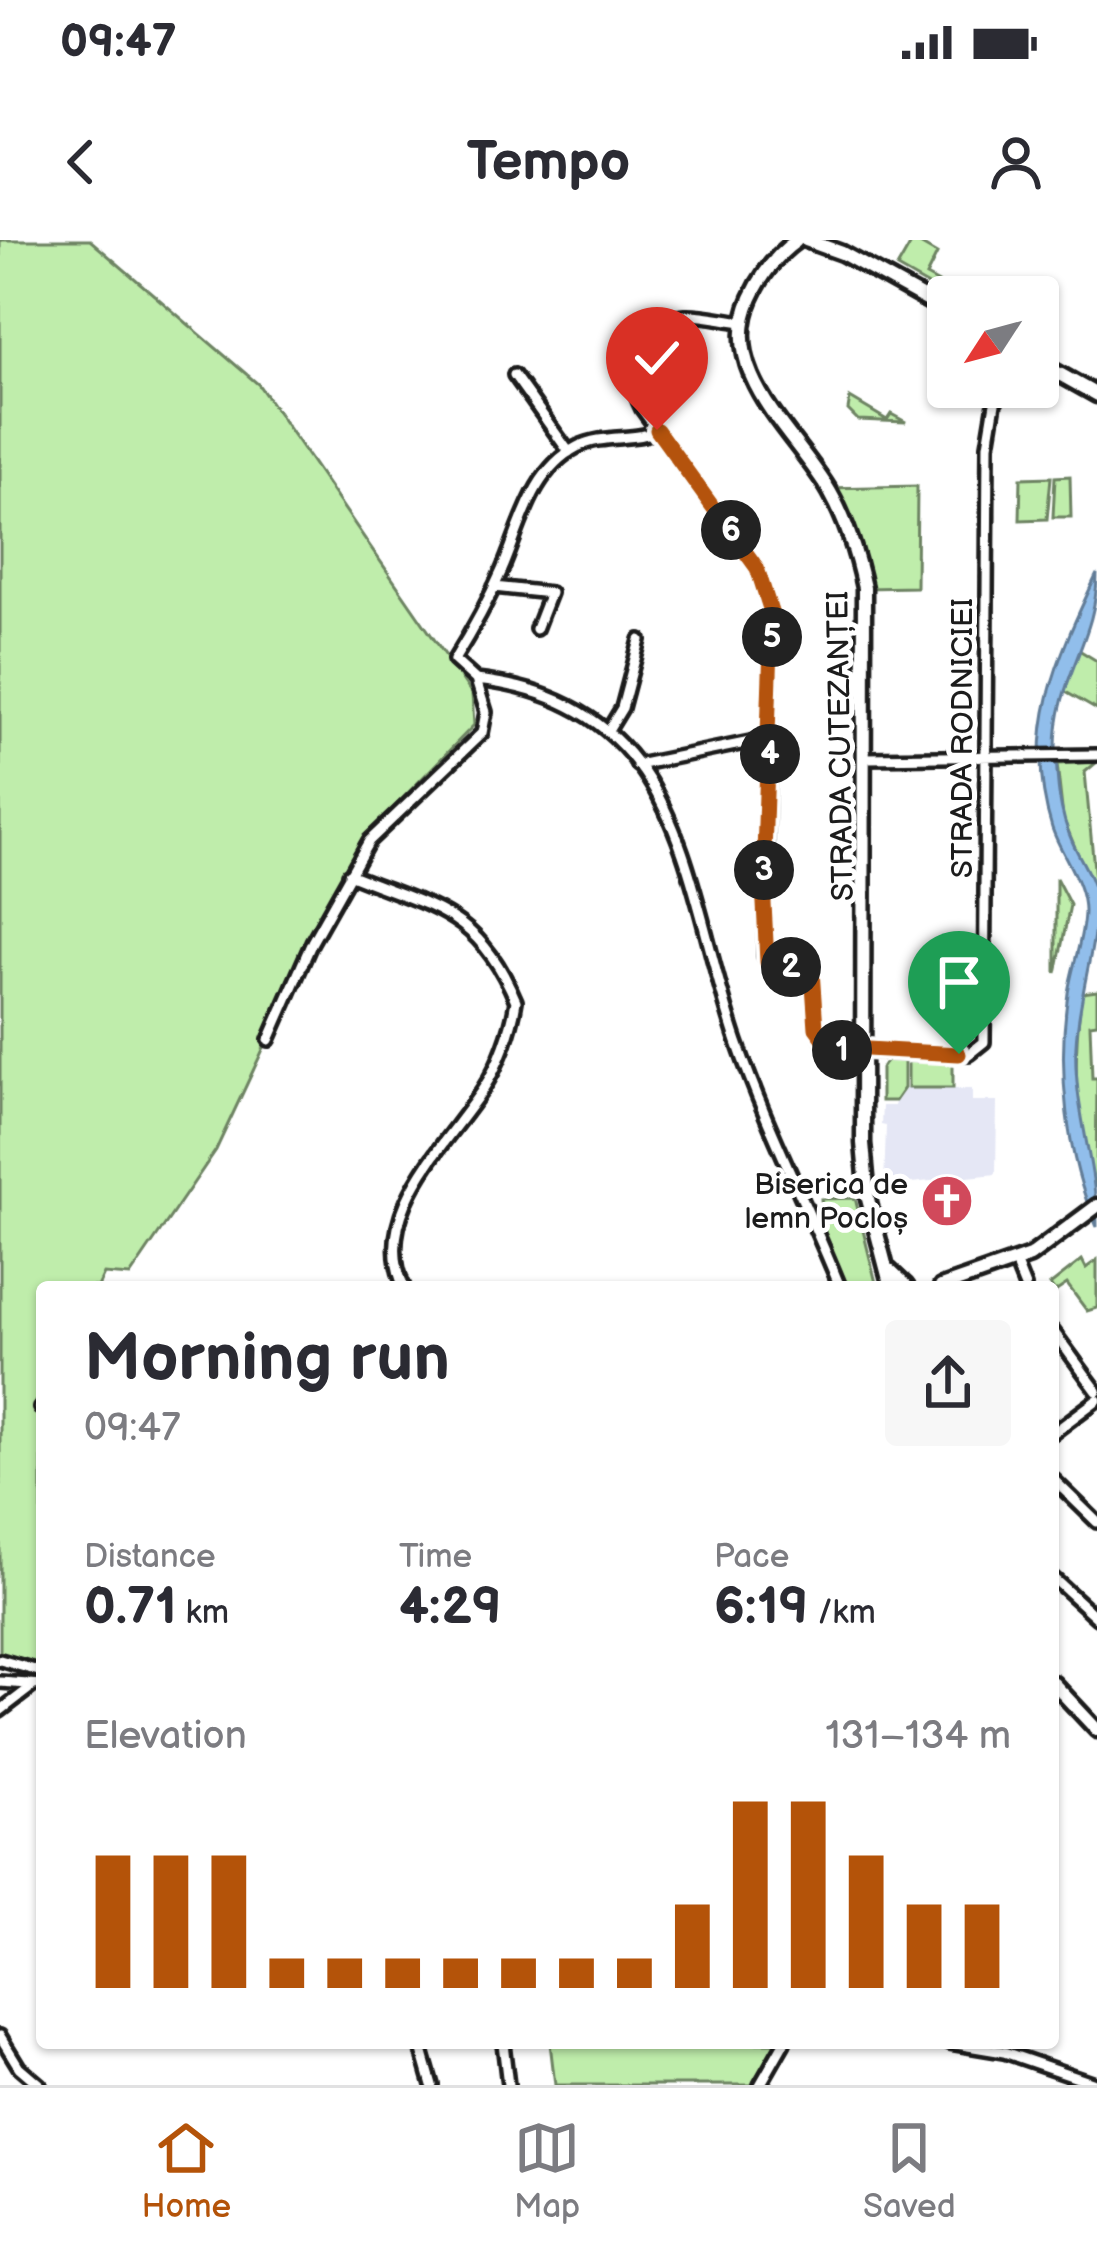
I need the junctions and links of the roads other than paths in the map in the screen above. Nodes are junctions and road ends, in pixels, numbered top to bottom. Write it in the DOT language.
graph roads {
  1 [pos="780,240"];
  2 [pos="800,240"];
  3 [pos="826,240"];
  4 [pos="842,253"];
  5 [pos="770,264"];
  6 [pos="927,300"];
  7 [pos="742,322"];
  8 [pos="1059,374"];
  9 [pos="514,375"];
  10 [pos="1097,395"];
  11 [pos="996,408"];
  12 [pos="657,430"];
  13 [pos="569,452"];
  14 [pos="494,587"];
  15 [pos="536,629"];
  16 [pos="640,640"];
  17 [pos="476,680"];
  18 [pos="608,730"];
  19 [pos="770,738"];
  20 [pos="1097,755"];
  21 [pos="867,758"];
  22 [pos="985,760"];
  23 [pos="637,765"];
  24 [pos="349,874"];
  25 [pos="269,1040"];
  26 [pos="867,1051"];
  27 [pos="1093,1209"];
  28 [pos="1015,1262"];
  29 [pos="884,1264"];
  30 [pos="403,1281"];
  31 [pos="837,1281"];
  32 [pos="888,1281"];
  33 [pos="900,1281"];
  34 [pos="959,1281"];
  35 [pos="1023,1281"];
  36 [pos="1059,1339"];
  37 [pos="1097,1390"];
  38 [pos="1097,1400"];
  39 [pos="1059,1428"];
  40 [pos="1059,1485"];
  41 [pos="1097,1522"];
  42 [pos="1059,1583"];
  43 [pos="1097,1618"];
  44 [pos="0,1660"];
  45 [pos="36,1670"];
  46 [pos="0,1682"];
  47 [pos="36,1685"];
  48 [pos="36,1686"];
  49 [pos="1059,1689"];
  50 [pos="0,1711"];
  51 [pos="1097,1730"];
  52 [pos="0,2036"];
  53 [pos="421,2049"];
  54 [pos="503,2049"];
  55 [pos="781,2049"];
  56 [pos="986,2049"];
  57 [pos="1097,2084"];
  58 [pos="40,2085"];
  59 [pos="432,2085"];
  60 [pos="508,2085"];
  61 [pos="760,2085"];
  1 -- 2 [label="street"];
  1 -- 5 [label="street"];
  2 -- 4 [label="street"];
  2 -- 5 [label="street"];
  3 -- 4 [label="street"];
  4 -- 6 [label="street"];
  5 -- 7 [label="street"];
  7 -- 12 [label="street"];
  7 -- 21 [label="street, STRADA CUTEZANȚEI"];
  8 -- 10 [label="street"];
  9 -- 13 [label="street"];
  11 -- 22 [label="street, STRADA RODNICIEI"];
  12 -- 13 [label="street"];
  12 -- 19 [label="street"];
  13 -- 14 [label="street"];
  14 -- 15 [label="street"];
  14 -- 17 [label="street"];
  16 -- 18 [label="street"];
  17 -- 18 [label="street"];
  17 -- 24 [label="street"];
  18 -- 23 [label="street"];
  19 -- 23 [label="street"];
  19 -- 26 [label="street"];
  20 -- 22 [label="street"];
  21 -- 22 [label="street"];
  21 -- 26 [label="street, STRADA CUTEZANȚEI"];
  22 -- 26 [label="street, STRADA RODNICIEI"];
  23 -- 31 [label="street"];
  24 -- 25 [label="street"];
  24 -- 30 [label="street"];
  26 -- 29 [label="street, STRADA CUTEZANȚEI"];
  27 -- 28 [label="street"];
  28 -- 34 [label="street"];
  28 -- 35 [label="street"];
  29 -- 32 [label="street, STRADA CUTEZANȚEI"];
  29 -- 33 [label="street"];
  36 -- 37 [label="street"];
  38 -- 39 [label="street"];
  40 -- 41 [label="street"];
  42 -- 43 [label="street"];
  44 -- 45 [label="street"];
  46 -- 47 [label="street"];
  48 -- 50 [label="street"];
  49 -- 51 [label="street"];
  52 -- 58 [label="street"];
  53 -- 59 [label="street"];
  54 -- 60 [label="street"];
  55 -- 61 [label="street"];
  56 -- 57 [label="street"];
}
